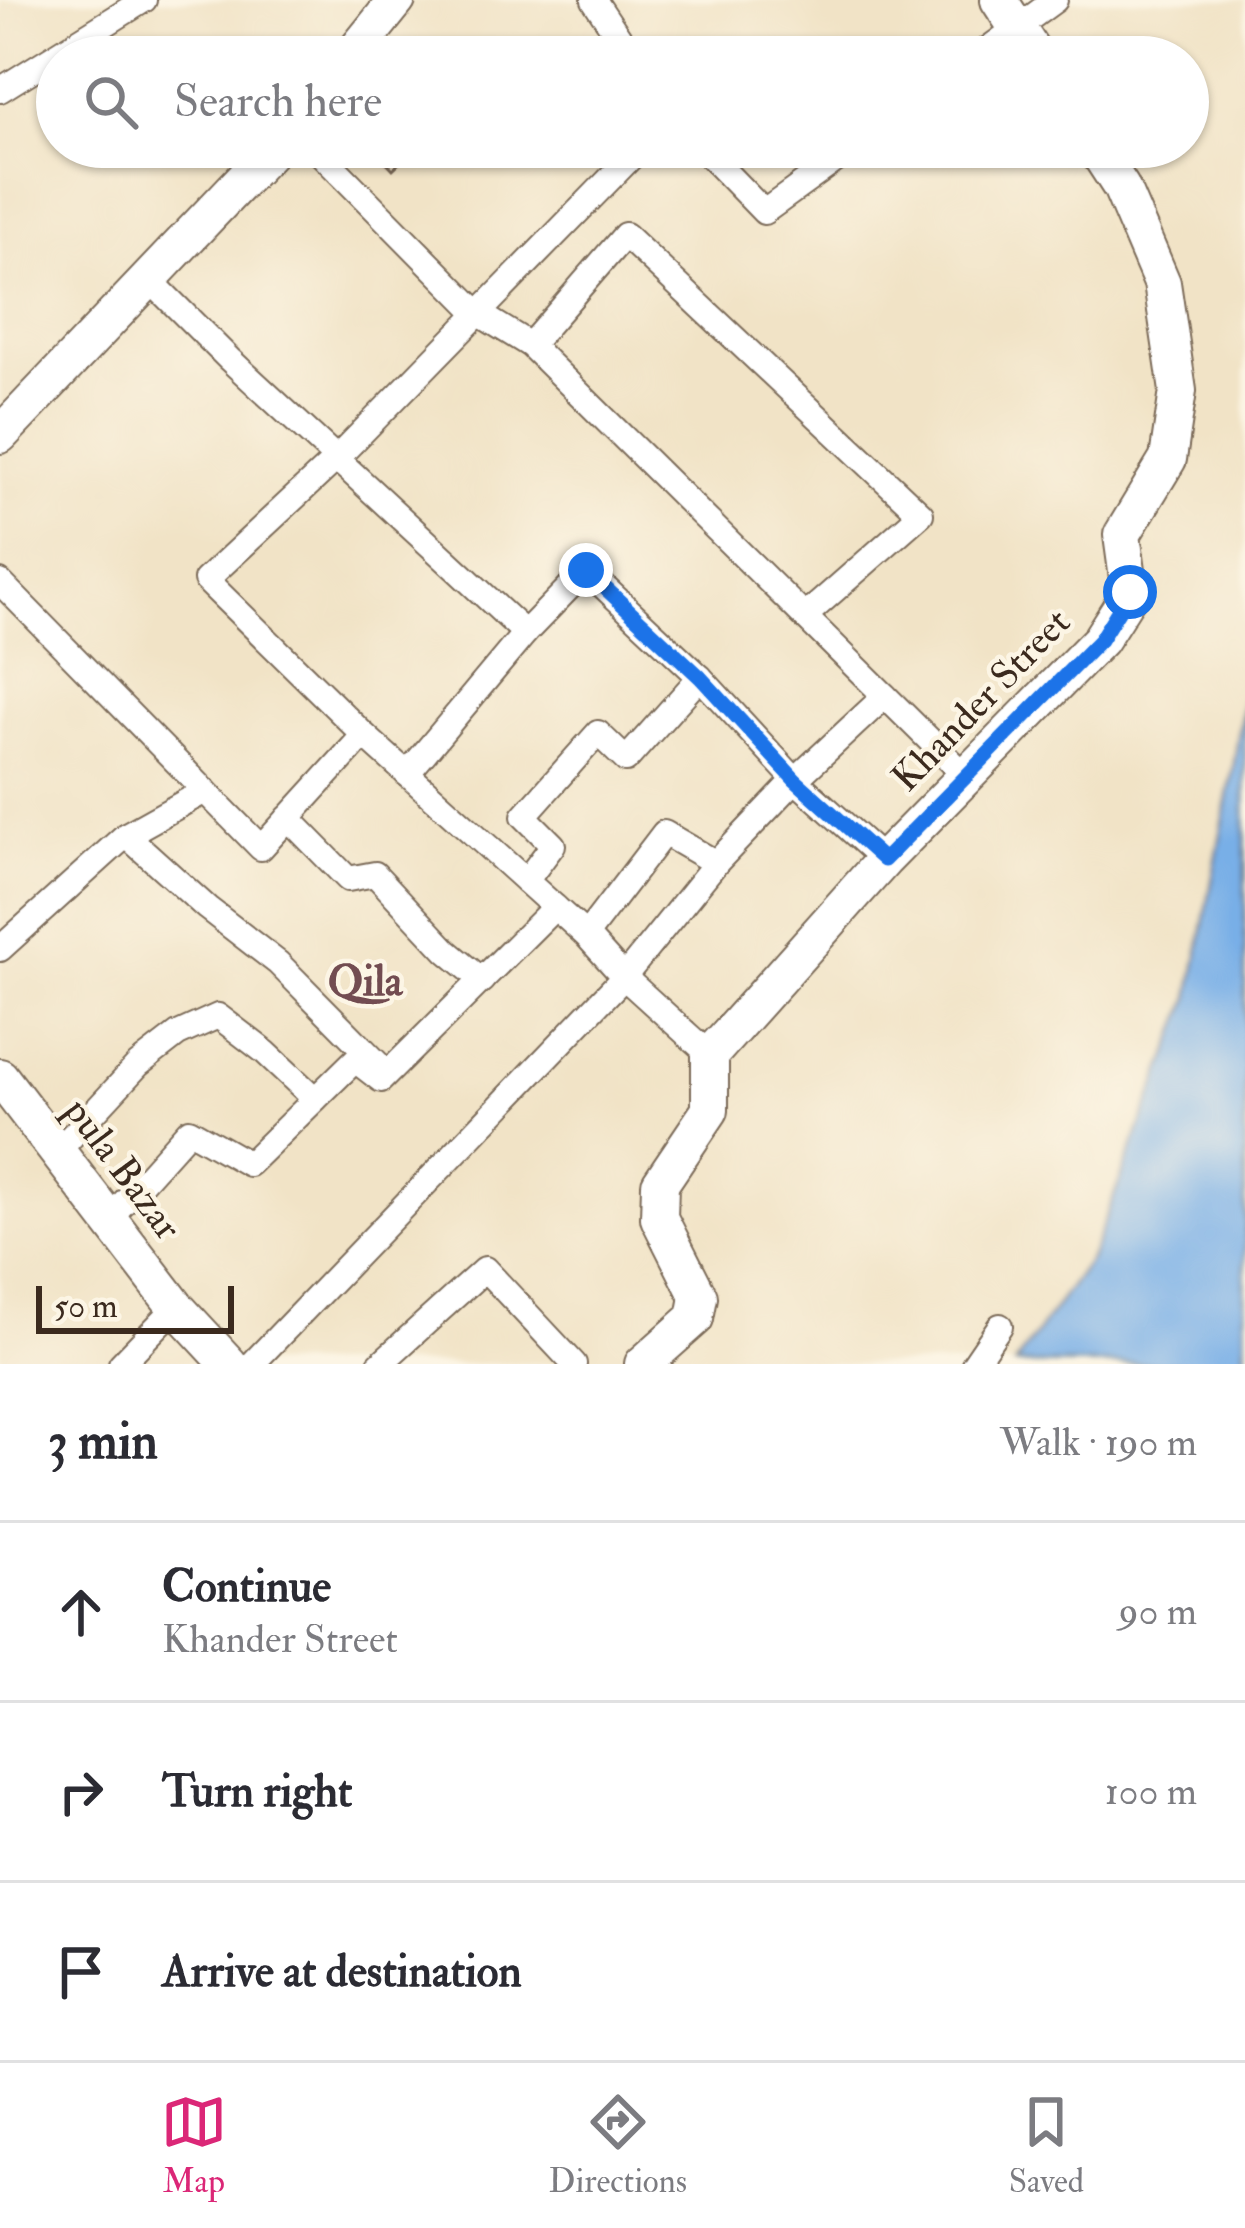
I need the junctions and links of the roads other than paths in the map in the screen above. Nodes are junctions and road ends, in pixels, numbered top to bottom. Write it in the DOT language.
graph roads {
  1 [pos="144,0"];
  2 [pos="397,0"];
  3 [pos="594,0"];
  4 [pos="1055,0"];
  5 [pos="1018,28"];
  6 [pos="86,36"];
  7 [pos="367,36"];
  8 [pos="618,36"];
  9 [pos="36,68"];
  10 [pos="0,90"];
  11 [pos="254,168"];
  12 [pos="335,168"];
  13 [pos="620,168"];
  14 [pos="721,168"];
  15 [pos="825,168"];
  16 [pos="1109,168"];
  17 [pos="149,279"];
  18 [pos="478,313"];
  19 [pos="530,345"];
  20 [pos="0,435"];
  21 [pos="337,458"];
  22 [pos="0,582"];
  23 [pos="805,616"];
  24 [pos="525,633"];
  25 [pos="700,677"];
  26 [pos="885,696"];
  27 [pos="364,735"];
  28 [pos="406,774"];
  29 [pos="967,777"];
  30 [pos="795,780"];
  31 [pos="205,790"];
  32 [pos="288,818"];
  33 [pos="126,835"];
  34 [pos="884,860"];
  35 [pos="716,863"];
  36 [pos="526,881"];
  37 [pos="555,907"];
  38 [pos="586,935"];
  39 [pos="0,950"];
  40 [pos="624,977"];
  41 [pos="482,980"];
  42 [pos="710,1055"];
  43 [pos="388,1074"];
  44 [pos="0,1077"];
  45 [pos="315,1099"];
  46 [pos="58,1151"];
  47 [pos="109,1219"];
  48 [pos="176,1306"];
  49 [pos="1000,1326"];
  50 [pos="121,1364"];
  51 [pos="229,1364"];
  52 [pos="253,1364"];
  53 [pos="380,1364"];
  54 [pos="574,1364"];
  55 [pos="643,1364"];
  56 [pos="974,1364"];
  1 -- 6 [label="street"];
  2 -- 7 [label="street"];
  3 -- 8 [label="street"];
  4 -- 5 [label="street"];
  9 -- 10 [label="street"];
  11 -- 17 [label="street"];
  12 -- 18 [label="street"];
  13 -- 18 [label="street"];
  14 -- 15 [label="street"];
  16 -- 29 [label="street, Khander Street"];
  17 -- 20 [label="street"];
  17 -- 21 [label="street"];
  18 -- 19 [label="street"];
  18 -- 21 [label="street"];
  19 -- 23 [label="street"];
  19 -- 23 [label="street"];
  21 -- 24 [label="street"];
  21 -- 27 [label="street"];
  22 -- 31 [label="street"];
  23 -- 26 [label="street"];
  24 -- 25 [label="street"];
  24 -- 28 [label="street"];
  25 -- 30 [label="street"];
  25 -- 36 [label="street"];
  26 -- 29 [label="street"];
  26 -- 30 [label="street"];
  27 -- 28 [label="street"];
  27 -- 32 [label="street"];
  28 -- 36 [label="street"];
  29 -- 34 [label="street, Khander Street"];
  30 -- 34 [label="street"];
  30 -- 35 [label="street"];
  31 -- 32 [label="street"];
  31 -- 33 [label="street"];
  32 -- 41 [label="street"];
  33 -- 39 [label="street"];
  33 -- 43 [label="street"];
  34 -- 42 [label="street, Khander Street"];
  35 -- 38 [label="street"];
  35 -- 40 [label="street"];
  36 -- 37 [label="street"];
  37 -- 38 [label="street"];
  37 -- 41 [label="street"];
  38 -- 40 [label="street"];
  40 -- 42 [label="street"];
  40 -- 52 [label="street"];
  41 -- 43 [label="street"];
  42 -- 55 [label="street"];
  43 -- 45 [label="street"];
  44 -- 46 [label="street, pula Bazar"];
  45 -- 46 [label="street"];
  45 -- 47 [label="street"];
  46 -- 47 [label="street, pula Bazar"];
  47 -- 48 [label="street, pula Bazar"];
  48 -- 50 [label="street"];
  48 -- 51 [label="street, pula Bazar"];
  49 -- 56 [label="street"];
  53 -- 54 [label="street"];
}
